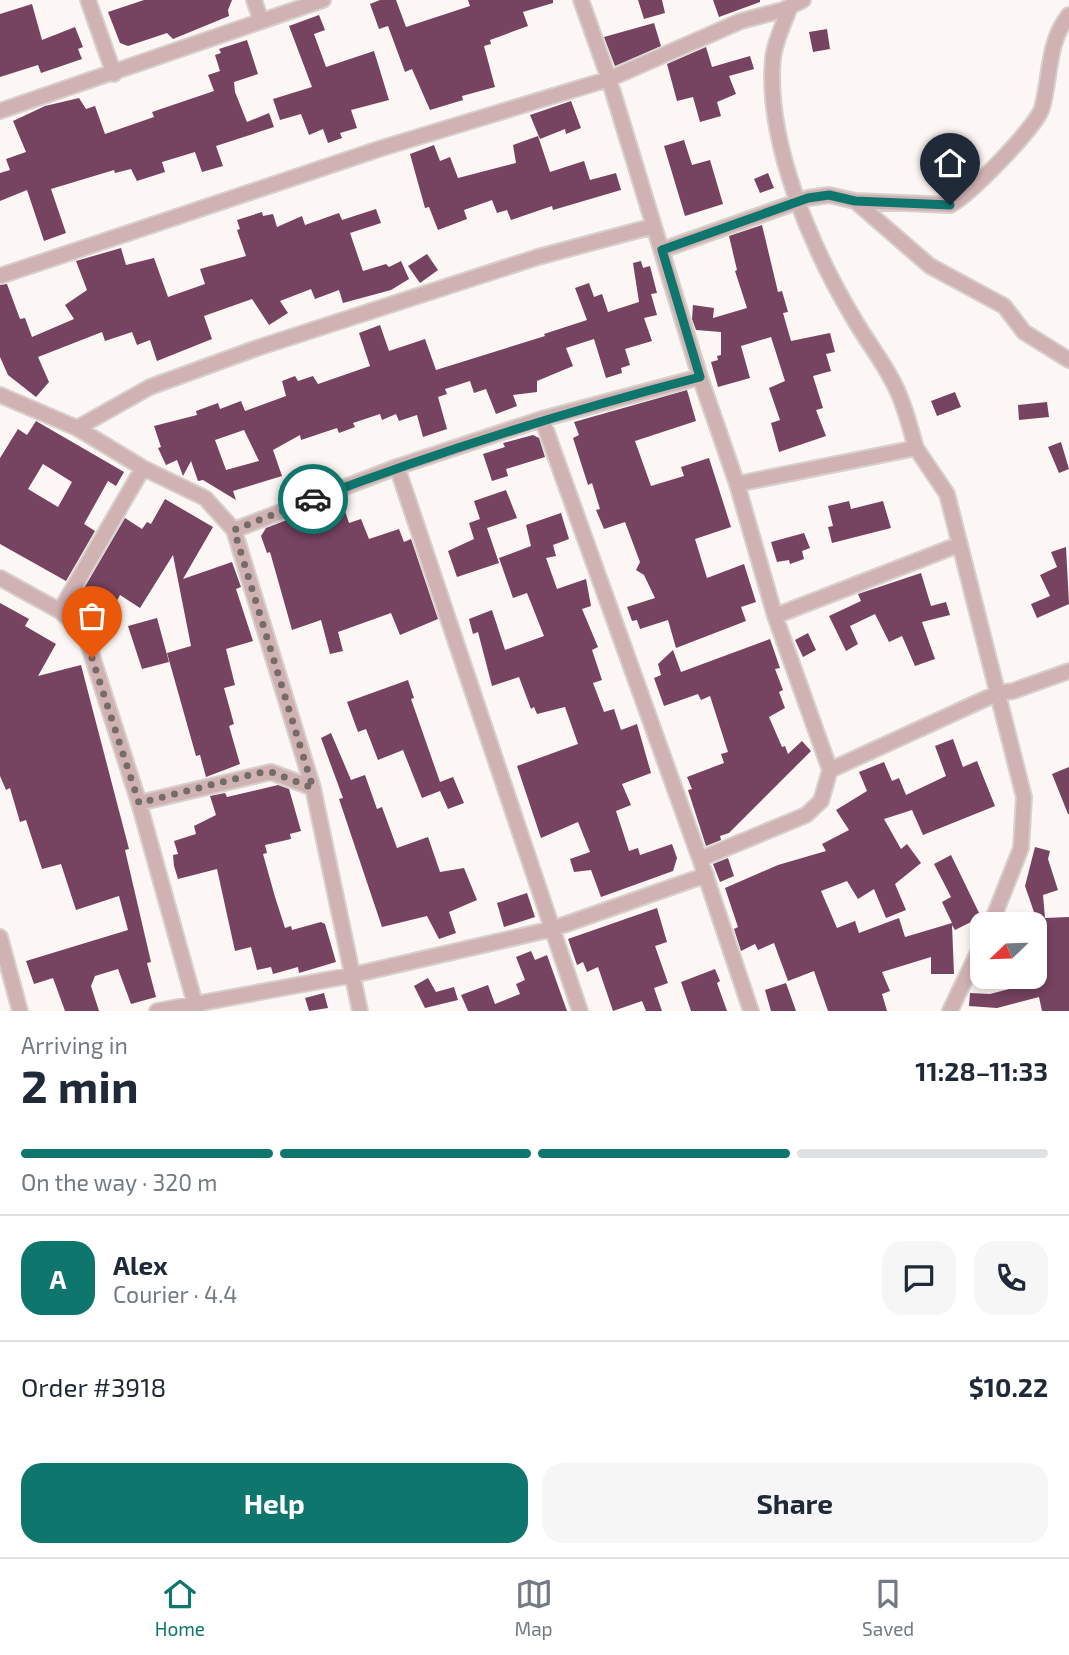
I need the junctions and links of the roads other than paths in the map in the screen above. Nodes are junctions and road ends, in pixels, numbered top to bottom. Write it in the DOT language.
graph roads {
  1 [pos="88,0"];
  2 [pos="254,0"];
  3 [pos="323,0"];
  4 [pos="581,0"];
  5 [pos="796,4"];
  6 [pos="1069,15"];
  7 [pos="261,21"];
  8 [pos="114,74"];
  9 [pos="608,79"];
  10 [pos="0,111"];
  11 [pos="803,199"];
  12 [pos="855,201"];
  13 [pos="654,226"];
  14 [pos="662,250"];
  15 [pos="0,276"];
  16 [pos="1069,360"];
  17 [pos="700,377"];
  18 [pos="0,395"];
  19 [pos="542,419"];
  20 [pos="78,428"];
  21 [pos="916,448"];
  22 [pos="397,467"];
  23 [pos="143,468"];
  24 [pos="737,484"];
  25 [pos="234,530"];
  26 [pos="958,545"];
  27 [pos="0,578"];
  28 [pos="60,611"];
  29 [pos="775,615"];
  30 [pos="1069,671"];
  31 [pos="1005,692"];
  32 [pos="830,770"];
  33 [pos="313,788"];
  34 [pos="139,803"];
  35 [pos="700,859"];
  36 [pos="706,875"];
  37 [pos="996,912"];
  38 [pos="552,929"];
  39 [pos="0,937"];
  40 [pos="970,969"];
  41 [pos="353,975"];
  42 [pos="197,1007"];
  43 [pos="20,1011"];
  44 [pos="157,1011"];
  45 [pos="360,1011"];
  46 [pos="580,1011"];
  47 [pos="751,1011"];
  48 [pos="950,1011"];
  1 -- 8 [label="street"];
  2 -- 7 [label="street"];
  3 -- 7 [label="street"];
  4 -- 9 [label="street"];
  5 -- 9 [label="street"];
  5 -- 11 [label="street"];
  6 -- 12 [label="street"];
  7 -- 8 [label="street"];
  8 -- 10 [label="street"];
  9 -- 13 [label="street"];
  9 -- 15 [label="street"];
  11 -- 12 [label="street"];
  11 -- 14 [label="street"];
  11 -- 21 [label="street"];
  12 -- 16 [label="street"];
  13 -- 14 [label="street"];
  13 -- 20 [label="street"];
  14 -- 17 [label="street"];
  17 -- 19 [label="street"];
  17 -- 24 [label="street"];
  18 -- 20 [label="street"];
  19 -- 22 [label="street"];
  19 -- 35 [label="street"];
  20 -- 23 [label="street"];
  21 -- 24 [label="street"];
  21 -- 26 [label="street"];
  22 -- 25 [label="street"];
  22 -- 38 [label="street"];
  23 -- 25 [label="street"];
  23 -- 28 [label="street"];
  24 -- 29 [label="street"];
  25 -- 33 [label="street"];
  26 -- 29 [label="street"];
  26 -- 31 [label="street"];
  27 -- 28 [label="street"];
  28 -- 34 [label="street"];
  29 -- 32 [label="street"];
  30 -- 31 [label="street"];
  31 -- 32 [label="street"];
  31 -- 37 [label="street"];
  32 -- 35 [label="street"];
  33 -- 34 [label="street"];
  33 -- 41 [label="street"];
  34 -- 42 [label="street"];
  35 -- 36 [label="street"];
  36 -- 38 [label="street"];
  36 -- 47 [label="street"];
  38 -- 41 [label="street"];
  38 -- 46 [label="street"];
  39 -- 43 [label="street"];
  40 -- 48 [label="street"];
  41 -- 42 [label="street"];
  41 -- 45 [label="street"];
  42 -- 44 [label="street"];
}
